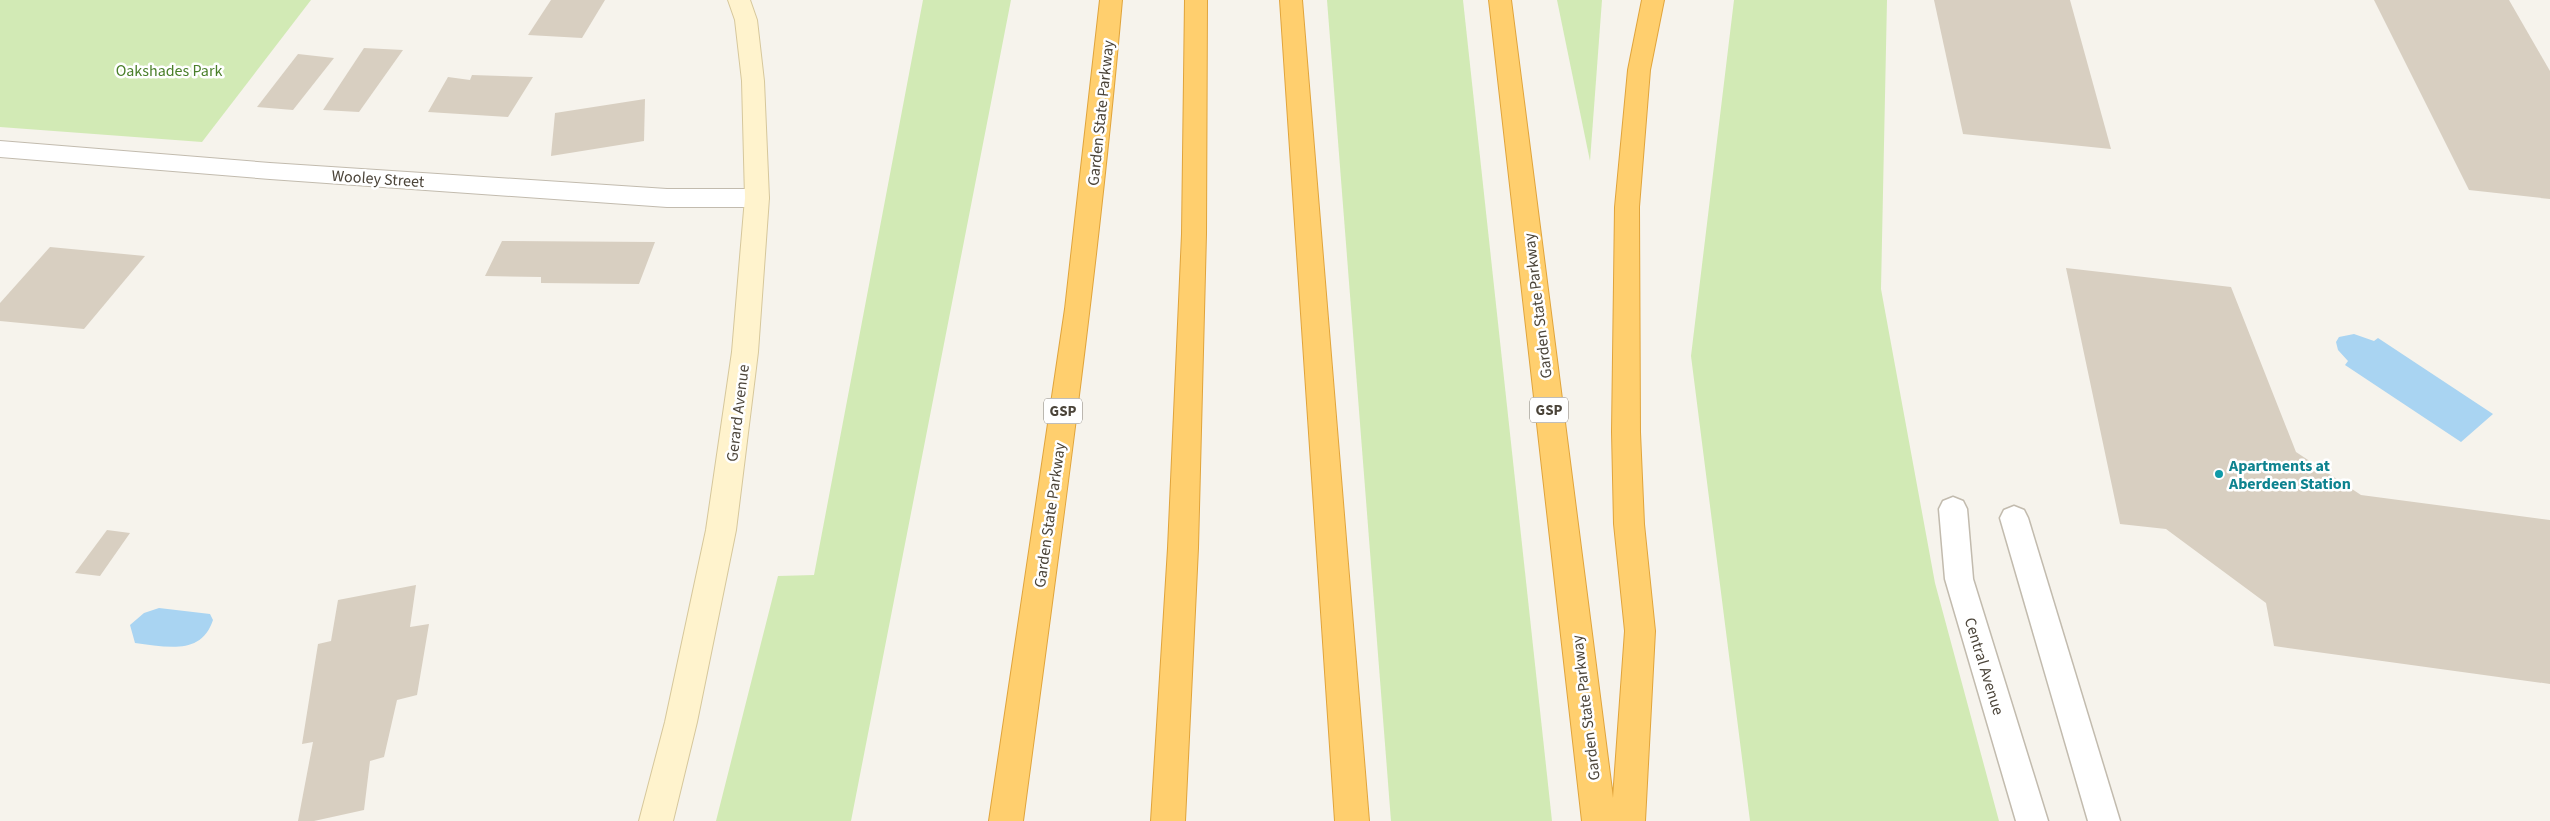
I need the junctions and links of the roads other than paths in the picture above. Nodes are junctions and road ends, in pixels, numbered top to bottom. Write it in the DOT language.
graph roads {
  1 [pos="739,0"];
  2 [pos="1111,0"];
  3 [pos="1196,0"];
  4 [pos="1291,0"];
  5 [pos="1500,0"];
  6 [pos="1653,0"];
  7 [pos="0,148"];
  8 [pos="757,198"];
  9 [pos="1953,509"];
  10 [pos="2014,518"];
  11 [pos="656,821"];
  12 [pos="1006,821"];
  13 [pos="1168,821"];
  14 [pos="1352,821"];
  15 [pos="1599,821"];
  16 [pos="1628,821"];
  17 [pos="2032,821"];
  18 [pos="2104,821"];
  1 -- 8 [label="street, Gerard Avenue"];
  2 -- 12 [label="highway, Garden State Parkway / GSP"];
  3 -- 13 [label="highway"];
  4 -- 14 [label="highway"];
  5 -- 15 [label="highway, Garden State Parkway / GSP"];
  6 -- 16 [label="highway"];
  7 -- 8 [label="street, Wooley Street"];
  8 -- 11 [label="street, Gerard Avenue"];
  9 -- 17 [label="lane, Central Avenue"];
  10 -- 18 [label="lane"];
}
